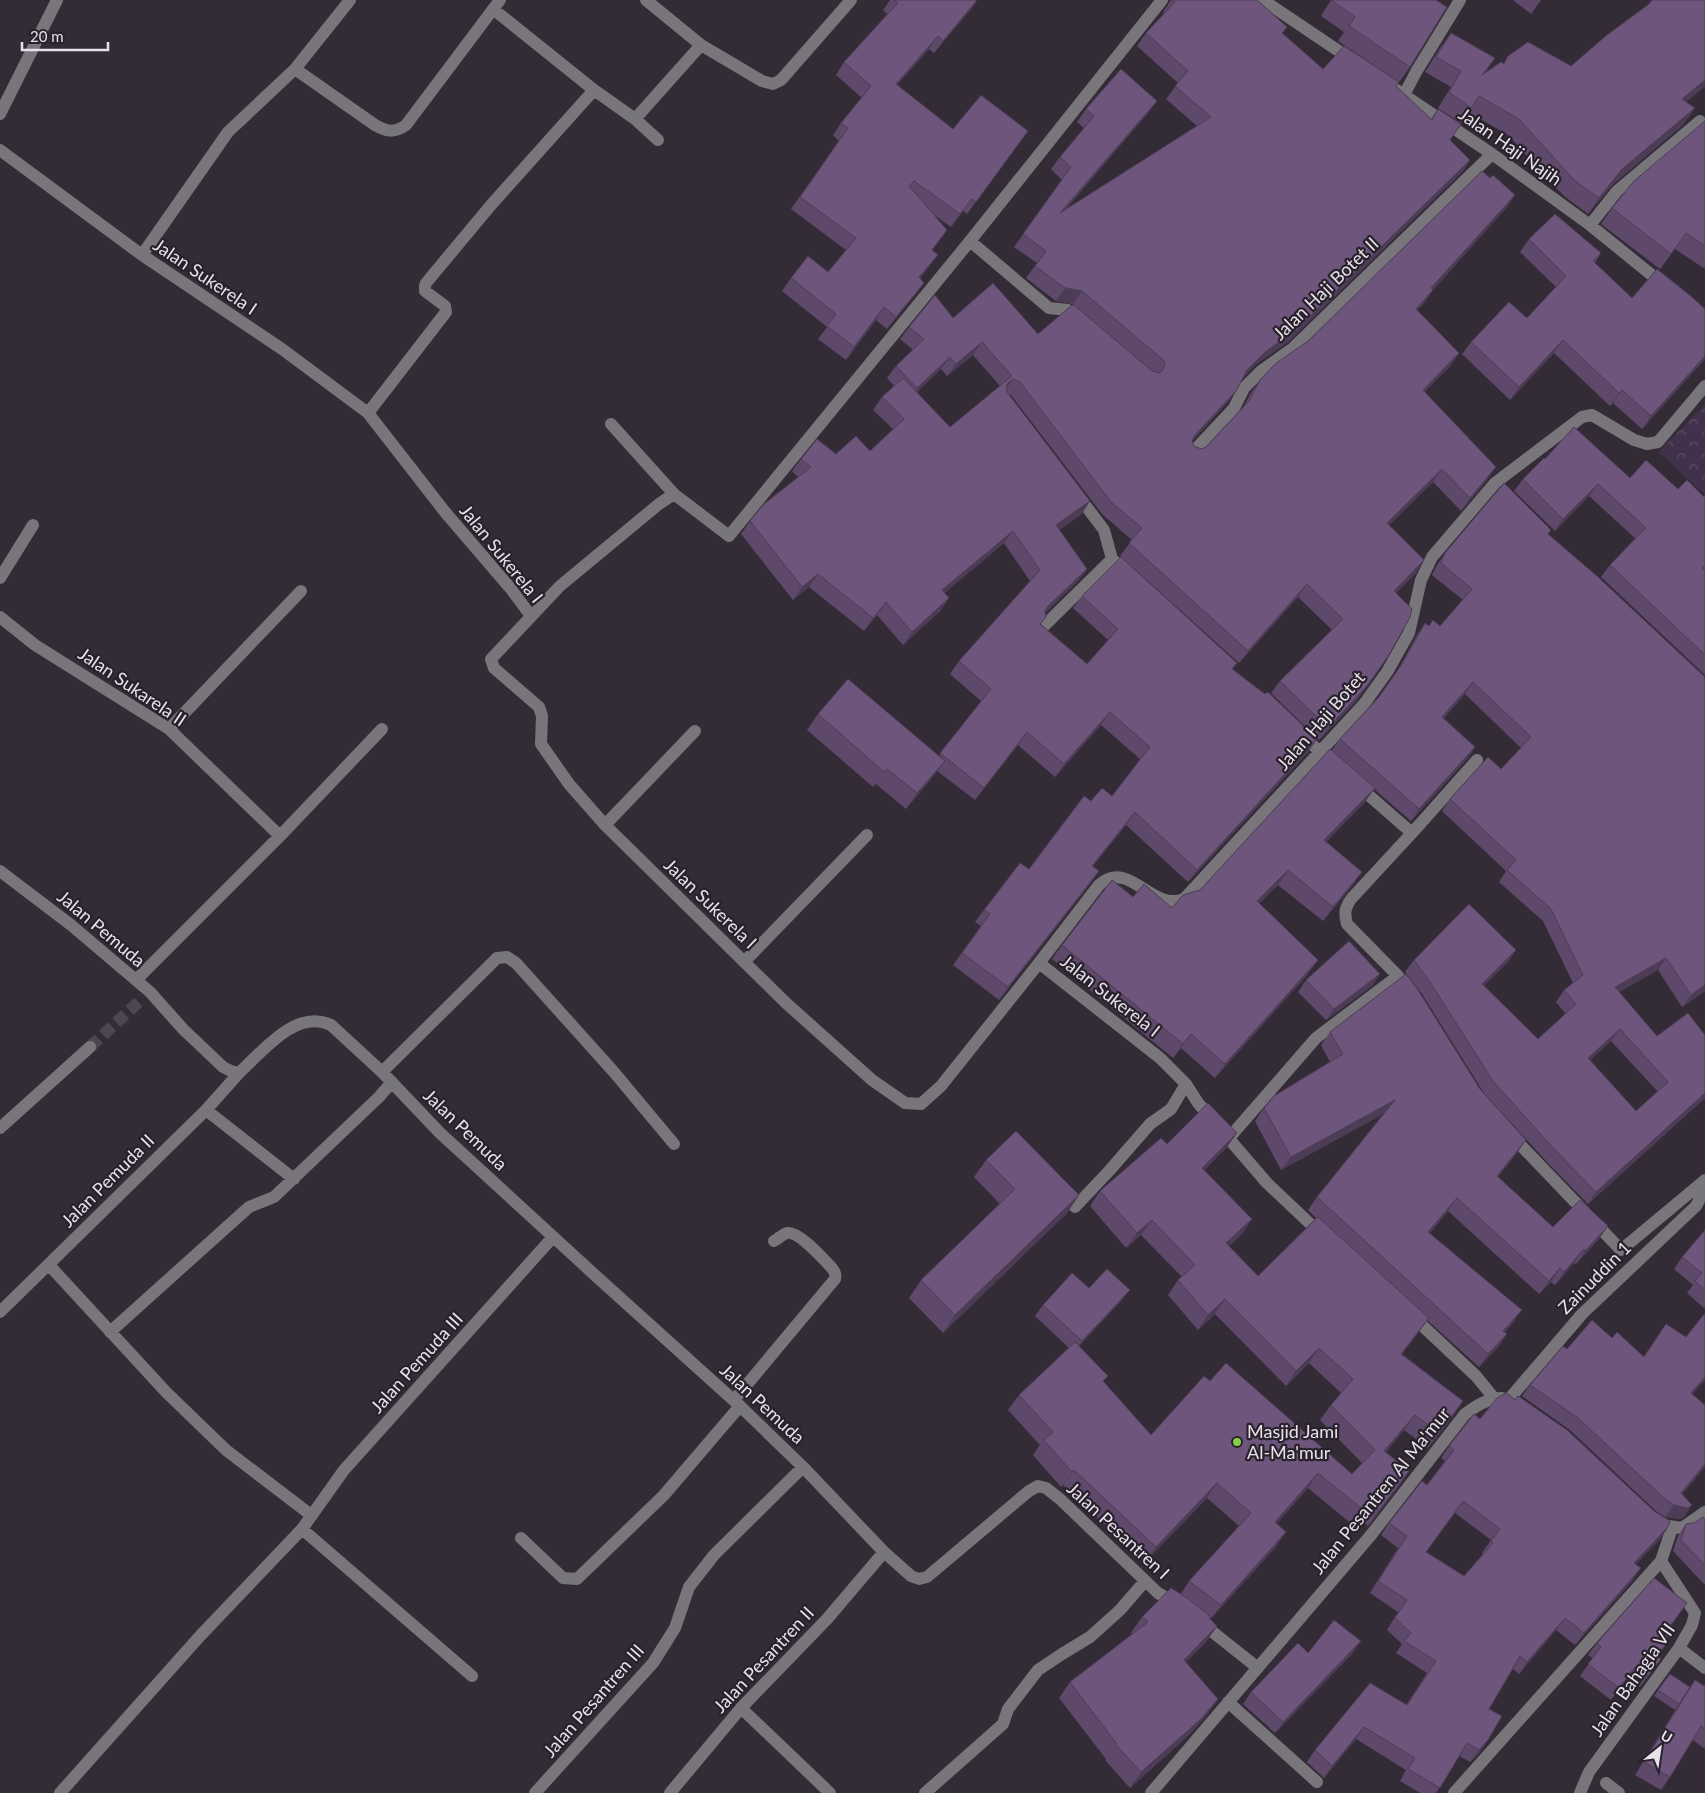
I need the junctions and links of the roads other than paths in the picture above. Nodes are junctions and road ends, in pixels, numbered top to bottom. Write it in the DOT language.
graph roads {
  1 [pos="57,0"];
  2 [pos="350,0"];
  3 [pos="646,0"];
  4 [pos="851,0"];
  5 [pos="1162,0"];
  6 [pos="1263,0"];
  7 [pos="1460,0"];
  8 [pos="496,4"];
  9 [pos="701,45"];
  10 [pos="295,69"];
  11 [pos="1365,69"];
  12 [pos="1381,79"];
  13 [pos="594,90"];
  14 [pos="1404,95"];
  15 [pos="0,114"];
  16 [pos="635,119"];
  17 [pos="1700,122"];
  18 [pos="658,140"];
  19 [pos="0,150"];
  20 [pos="1492,154"];
  21 [pos="1590,225"];
  22 [pos="970,241"];
  23 [pos="142,255"];
  24 [pos="1674,292"];
  25 [pos="1090,328"];
  26 [pos="1705,386"];
  27 [pos="368,413"];
  28 [pos="611,424"];
  29 [pos="1191,454"];
  30 [pos="1069,484"];
  31 [pos="674,494"];
  32 [pos="33,526"];
  33 [pos="1112,559"];
  34 [pos="0,578"];
  35 [pos="1134,578"];
  36 [pos="301,591"];
  37 [pos="532,616"];
  38 [pos="0,617"];
  39 [pos="1044,626"];
  40 [pos="1291,725"];
  41 [pos="169,729"];
  42 [pos="382,729"];
  43 [pos="695,731"];
  44 [pos="1320,752"];
  45 [pos="1477,760"];
  46 [pos="605,825"];
  47 [pos="1412,833"];
  48 [pos="280,836"];
  49 [pos="867,836"];
  50 [pos="0,871"];
  51 [pos="744,962"];
  52 [pos="1039,963"];
  53 [pos="1398,976"];
  54 [pos="136,980"];
  55 [pos="1419,1004"];
  56 [pos="90,1047"];
  57 [pos="382,1072"];
  58 [pos="239,1073"];
  59 [pos="392,1082"];
  60 [pos="1186,1084"];
  61 [pos="206,1110"];
  62 [pos="1503,1126"];
  63 [pos="0,1128"];
  64 [pos="1229,1138"];
  65 [pos="674,1144"];
  66 [pos="294,1179"];
  67 [pos="1702,1183"];
  68 [pos="1075,1207"];
  69 [pos="553,1237"];
  70 [pos="774,1241"];
  71 [pos="1333,1245"];
  72 [pos="48,1266"];
  73 [pos="1404,1309"];
  74 [pos="0,1312"];
  75 [pos="110,1332"];
  76 [pos="1494,1398"];
  77 [pos="1514,1400"];
  78 [pos="737,1403"];
  79 [pos="803,1467"];
  80 [pos="1644,1510"];
  81 [pos="1705,1512"];
  82 [pos="311,1515"];
  83 [pos="302,1528"];
  84 [pos="1672,1528"];
  85 [pos="521,1538"];
  86 [pos="884,1552"];
  87 [pos="1661,1561"];
  88 [pos="1145,1582"];
  89 [pos="1679,1648"];
  90 [pos="1258,1668"];
  91 [pos="1705,1668"];
  92 [pos="472,1676"];
  93 [pos="1228,1702"];
  94 [pos="740,1708"];
  95 [pos="1318,1782"];
  96 [pos="1606,1783"];
  97 [pos="60,1793"];
  98 [pos="535,1793"];
  99 [pos="670,1793"];
  100 [pos="830,1793"];
  101 [pos="925,1793"];
  102 [pos="1151,1793"];
  103 [pos="1454,1793"];
  104 [pos="1580,1793"];
  105 [pos="1620,1793"];
  1 -- 15 [label="street"];
  2 -- 10 [label="street"];
  3 -- 9 [label="street"];
  4 -- 9 [label="street"];
  5 -- 22 [label="street"];
  6 -- 11 [label="street"];
  7 -- 14 [label="street"];
  8 -- 10 [label="street"];
  8 -- 13 [label="street"];
  9 -- 16 [label="street"];
  10 -- 23 [label="street"];
  12 -- 14 [label="street, Jalan Haji Najih"];
  13 -- 16 [label="street"];
  13 -- 27 [label="street"];
  14 -- 20 [label="street, Jalan Haji Najih"];
  16 -- 18 [label="street"];
  17 -- 21 [label="street"];
  19 -- 23 [label="street, Jalan Sukerela I"];
  20 -- 21 [label="street, Jalan Haji Najih"];
  20 -- 29 [label="street, Jalan Haji Botet II"];
  21 -- 24 [label="street, Jalan Haji Najih"];
  22 -- 25 [label="street"];
  22 -- 31 [label="street"];
  23 -- 27 [label="street, Jalan Sukerela I"];
  26 -- 44 [label="street, Jalan Haji Botet"];
  27 -- 37 [label="street, Jalan Sukerela I"];
  28 -- 31 [label="street"];
  30 -- 33 [label="street"];
  31 -- 37 [label="street"];
  32 -- 34 [label="street"];
  33 -- 35 [label="street"];
  33 -- 39 [label="street"];
  36 -- 41 [label="street"];
  37 -- 46 [label="street, Jalan Sukerela I"];
  38 -- 41 [label="street, Jalan Sukarela II"];
  40 -- 44 [label="street"];
  41 -- 48 [label="street, Jalan Sukarela II"];
  42 -- 48 [label="street"];
  43 -- 46 [label="street"];
  44 -- 47 [label="street"];
  44 -- 52 [label="street, Jalan Haji Botet"];
  45 -- 47 [label="street"];
  46 -- 51 [label="street, Jalan Sukerela I"];
  47 -- 53 [label="street"];
  48 -- 54 [label="street"];
  49 -- 51 [label="street"];
  50 -- 54 [label="street, Jalan Pemuda"];
  51 -- 52 [label="street, Jalan Sukerela I"];
  52 -- 60 [label="street, Jalan Sukerela I"];
  53 -- 55 [label="street"];
  53 -- 64 [label="street"];
  54 -- 58 [label="street, Jalan Pemuda"];
  56 -- 63 [label="street"];
  57 -- 58 [label="street, Jalan Pemuda"];
  57 -- 59 [label="street, Jalan Pemuda"];
  57 -- 65 [label="street"];
  58 -- 61 [label="street, Jalan Pemuda II"];
  59 -- 66 [label="street"];
  59 -- 69 [label="street, Jalan Pemuda"];
  60 -- 64 [label="street, Jalan Sukerela I"];
  60 -- 68 [label="street"];
  61 -- 66 [label="street"];
  61 -- 72 [label="street, Jalan Pemuda II"];
  62 -- 67 [label="street, Zainuddin 1"];
  64 -- 71 [label="street, Jalan Sukerela I"];
  66 -- 75 [label="street"];
  67 -- 77 [label="street, Zainuddin 1"];
  69 -- 78 [label="street, Jalan Pemuda"];
  69 -- 82 [label="street, Jalan Pemuda III"];
  70 -- 78 [label="street"];
  72 -- 74 [label="street, Jalan Pemuda II"];
  72 -- 75 [label="street"];
  73 -- 76 [label="street"];
  75 -- 82 [label="street"];
  76 -- 77 [label="street, Jalan Pesantren Al Ma'mur"];
  76 -- 90 [label="street, Jalan Pesantren Al Ma'mur"];
  78 -- 79 [label="street, Jalan Pemuda"];
  78 -- 85 [label="street"];
  79 -- 86 [label="street, Jalan Pemuda"];
  79 -- 98 [label="street, Jalan Pesantren III"];
  80 -- 84 [label="street"];
  81 -- 84 [label="street"];
  82 -- 83 [label="street, Jalan Pemuda III"];
  83 -- 92 [label="street"];
  83 -- 97 [label="street, Jalan Pemuda III"];
  84 -- 87 [label="street"];
  86 -- 88 [label="street, Jalan Pesantren I"];
  86 -- 94 [label="street, Jalan Pesantren II"];
  87 -- 89 [label="street, Jalan Bahagia VII"];
  87 -- 103 [label="street"];
  88 -- 90 [label="street, Jalan Pesantren I"];
  88 -- 101 [label="street"];
  89 -- 91 [label="street"];
  89 -- 104 [label="street, Jalan Bahagia VII"];
  90 -- 93 [label="street, Jalan Pesantren Al Ma'mur"];
  93 -- 95 [label="street"];
  93 -- 102 [label="street, Jalan Pesantren Al Ma'mur"];
  94 -- 99 [label="street, Jalan Pesantren II"];
  94 -- 100 [label="street"];
  96 -- 105 [label="street"];
}
